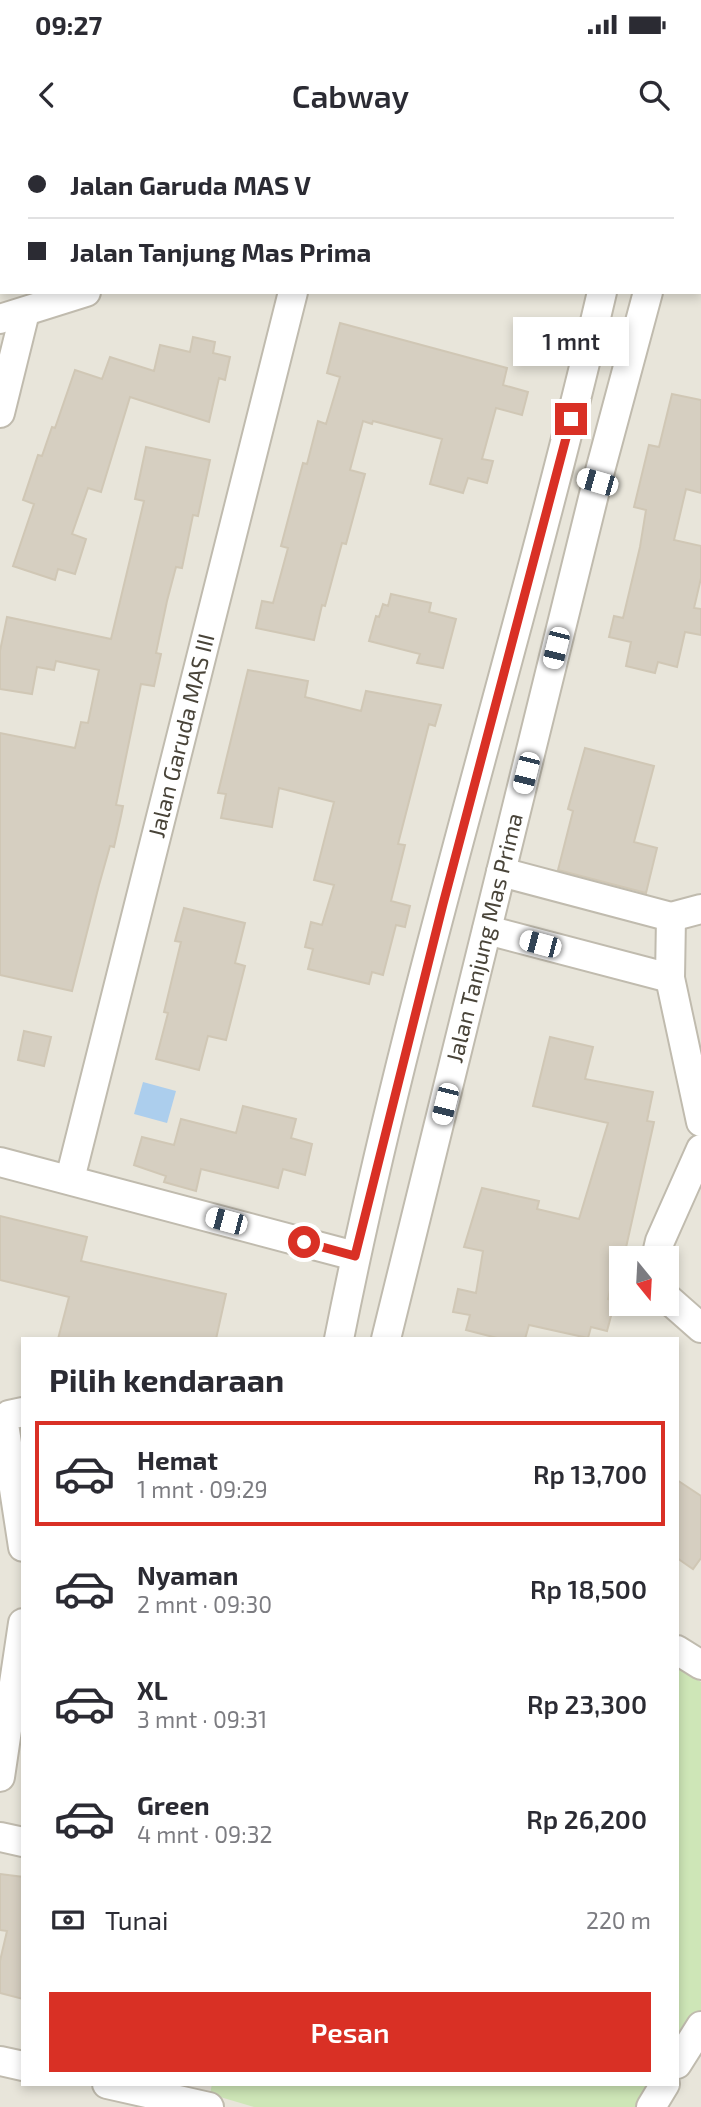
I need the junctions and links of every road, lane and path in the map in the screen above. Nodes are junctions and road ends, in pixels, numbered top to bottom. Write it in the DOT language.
graph roads {
  1 [pos="80,294"];
  2 [pos="292,294"];
  3 [pos="602,294"];
  4 [pos="647,294"];
  5 [pos="12,315"];
  6 [pos="0,413"];
  7 [pos="558,471"];
  8 [pos="597,482"];
  9 [pos="501,872"];
  10 [pos="701,909"];
  11 [pos="671,917"];
  12 [pos="487,930"];
  13 [pos="670,978"];
  14 [pos="701,1122"];
  15 [pos="701,1149"];
  16 [pos="0,1162"];
  17 [pos="70,1179"];
  18 [pos="659,1246"];
  19 [pos="355,1256"];
  20 [pos="679,1309"];
  21 [pos="701,1328"];
  22 [pos="339,1337"];
  23 [pos="386,1337"];
  24 [pos="21,1412"];
  25 [pos="21,1533"];
  26 [pos="21,1641"];
  27 [pos="679,1651"];
  28 [pos="701,1665"];
  29 [pos="0,1777"];
  30 [pos="0,1837"];
  31 [pos="21,1842"];
  32 [pos="701,2026"];
  33 [pos="0,2061"];
  34 [pos="679,2061"];
  35 [pos="21,2066"];
  36 [pos="114,2086"];
  37 [pos="664,2086"];
  38 [pos="147,2095"];
  39 [pos="202,2098"];
  40 [pos="651,2107"];
  1 -- 5 [label="street"];
  2 -- 17 [label="street, Jalan Garuda MAS III"];
  3 -- 7 [label="street, Jalan Tanjung Mas Prima"];
  4 -- 8 [label="street, Jalan Tanjung Mas Prima"];
  5 -- 6 [label="street"];
  7 -- 8 [label="street"];
  7 -- 19 [label="street, Jalan Tanjung Mas Prima"];
  8 -- 9 [label="street, Jalan Tanjung Mas Prima"];
  9 -- 11 [label="street"];
  9 -- 12 [label="street, Jalan Tanjung Mas Prima"];
  10 -- 11 [label="street"];
  11 -- 13 [label="street"];
  12 -- 13 [label="street"];
  12 -- 23 [label="street, Jalan Tanjung Mas Prima"];
  13 -- 14 [label="street"];
  15 -- 18 [label="street"];
  16 -- 17 [label="street"];
  17 -- 19 [label="street"];
  19 -- 22 [label="street, Jalan Tanjung Mas Prima"];
  20 -- 21 [label="street"];
  24 -- 25 [label="street"];
  26 -- 29 [label="street"];
  27 -- 28 [label="street"];
  30 -- 31 [label="street"];
  32 -- 34 [label="street"];
  33 -- 35 [label="street"];
  36 -- 38 [label="street"];
  37 -- 40 [label="street"];
  38 -- 39 [label="street"];
}
